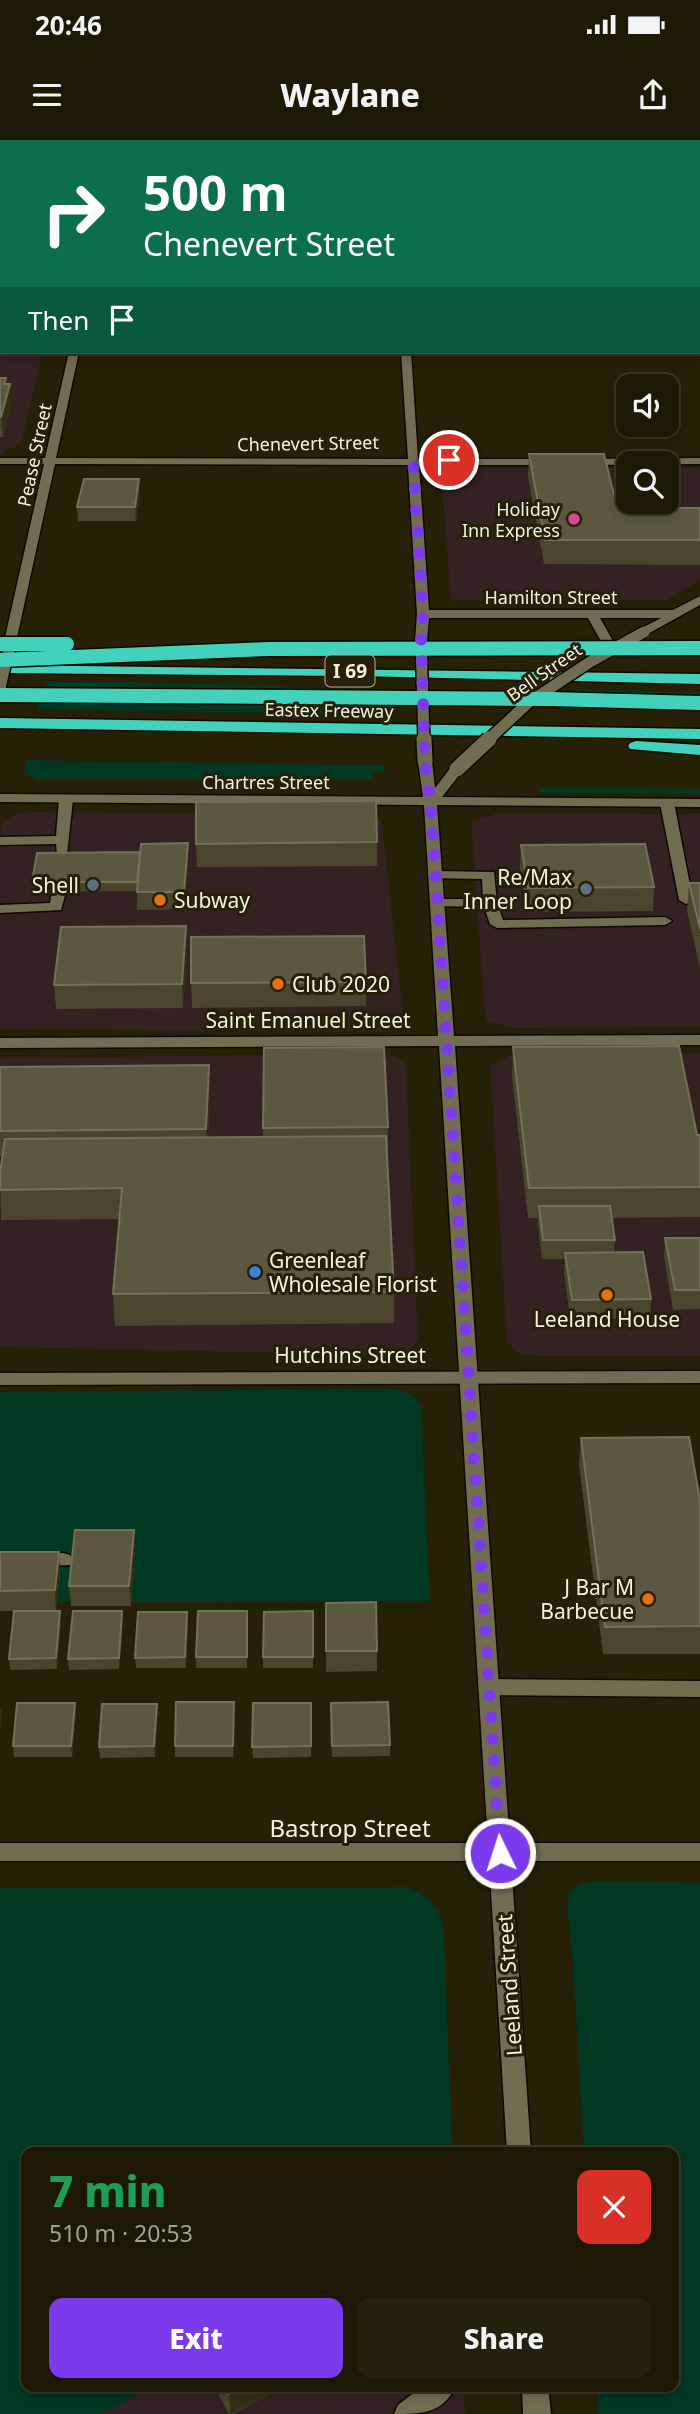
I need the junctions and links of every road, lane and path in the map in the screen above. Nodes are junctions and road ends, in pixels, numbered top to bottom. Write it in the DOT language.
graph roads {
  1 [pos="74,354"];
  2 [pos="406,354"];
  3 [pos="413,460"];
  4 [pos="0,461"];
  5 [pos="50,461"];
  6 [pos="700,461"];
  7 [pos="700,600"];
  8 [pos="423,614"];
  9 [pos="592,614"];
  10 [pos="678,614"];
  11 [pos="0,617"];
  12 [pos="16,617"];
  13 [pos="5,643"];
  14 [pos="700,648"];
  15 [pos="269,649"];
  16 [pos="612,650"];
  17 [pos="0,660"];
  18 [pos="0,669"];
  19 [pos="700,679"];
  20 [pos="0,688"];
  21 [pos="0,695"];
  22 [pos="700,703"];
  23 [pos="0,723"];
  24 [pos="333,730"];
  25 [pos="700,734"];
  26 [pos="700,750"];
  27 [pos="0,799"];
  28 [pos="66,799"];
  29 [pos="431,802"];
  30 [pos="667,803"];
  31 [pos="700,803"];
  32 [pos="63,840"];
  33 [pos="0,841"];
  34 [pos="61,861"];
  35 [pos="435,875"];
  36 [pos="59,892"];
  37 [pos="686,900"];
  38 [pos="490,902"];
  39 [pos="437,903"];
  40 [pos="0,909"];
  41 [pos="666,921"];
  42 [pos="700,1040"];
  43 [pos="446,1041"];
  44 [pos="0,1043"];
  45 [pos="468,1377"];
  46 [pos="700,1377"];
  47 [pos="0,1379"];
  48 [pos="63,1560"];
  49 [pos="0,1561"];
  50 [pos="489,1687"];
  51 [pos="700,1689"];
  52 [pos="0,1852"];
  53 [pos="700,1852"];
  54 [pos="500,1853"];
  55 [pos="519,2147"];
  56 [pos="436,2392"];
  57 [pos="535,2392"];
  58 [pos="408,2414"];
  59 [pos="537,2414"];
  1 -- 5 [label="street, Pease Street"];
  2 -- 3 [label="street, Leeland Street"];
  3 -- 5 [label="street, Chenevert Street"];
  3 -- 6 [label="street, Chenevert Street"];
  3 -- 8 [label="street, Leeland Street"];
  4 -- 5 [label="street, Chenevert Street"];
  5 -- 12 [label="street, Pease Street"];
  7 -- 10 [label="street, Bell Street"];
  8 -- 9 [label="street, Hamilton Street"];
  8 -- 29 [label="street, Leeland Street, bridge"];
  9 -- 10 [label="street, Hamilton Street"];
  9 -- 16 [label="street"];
  10 -- 16 [label="street, Bell Street, bridge"];
  11 -- 12 [label="street"];
  12 -- 13 [label="street, Pease Street"];
  13 -- 15 [label="highway, bridge"];
  13 -- 20 [label="street, Pease Street, bridge"];
  14 -- 15 [label="highway, bridge"];
  15 -- 17 [label="highway, bridge"];
  16 -- 29 [label="street, Bell Street, bridge"];
  18 -- 19 [label="highway, Eastex Freeway / I 69"];
  21 -- 22 [label="highway, bridge"];
  23 -- 24 [label="highway, Eastex Freeway"];
  24 -- 25 [label="highway, Eastex Freeway"];
  24 -- 26 [label="highway"];
  27 -- 28 [label="street, Chartres Street"];
  28 -- 29 [label="street, Chartres Street"];
  28 -- 32 [label="street"];
  29 -- 30 [label="street, Chartres Street"];
  29 -- 35 [label="street, Leeland Street"];
  30 -- 31 [label="street, Chartres Street"];
  30 -- 37 [label="street"];
  32 -- 33 [label="street"];
  32 -- 34 [label="street"];
  35 -- 38 [label="street"];
  35 -- 39 [label="street, Leeland Street"];
  36 -- 40 [label="street"];
  38 -- 39 [label="street"];
  38 -- 41 [label="street"];
  39 -- 43 [label="street, Leeland Street"];
  42 -- 43 [label="street, Saint Emanuel Street"];
  43 -- 44 [label="street, Saint Emanuel Street"];
  43 -- 45 [label="street, Leeland Street"];
  45 -- 46 [label="street, Hutchins Street"];
  45 -- 47 [label="street, Hutchins Street"];
  45 -- 50 [label="street, Leeland Street"];
  48 -- 49 [label="street"];
  50 -- 51 [label="street"];
  50 -- 54 [label="street, Leeland Street"];
  52 -- 54 [label="street, Bastrop Street"];
  53 -- 54 [label="street, Bastrop Street"];
  54 -- 55 [label="street, Leeland Street"];
  56 -- 58 [label="street"];
  57 -- 59 [label="street"];
}
